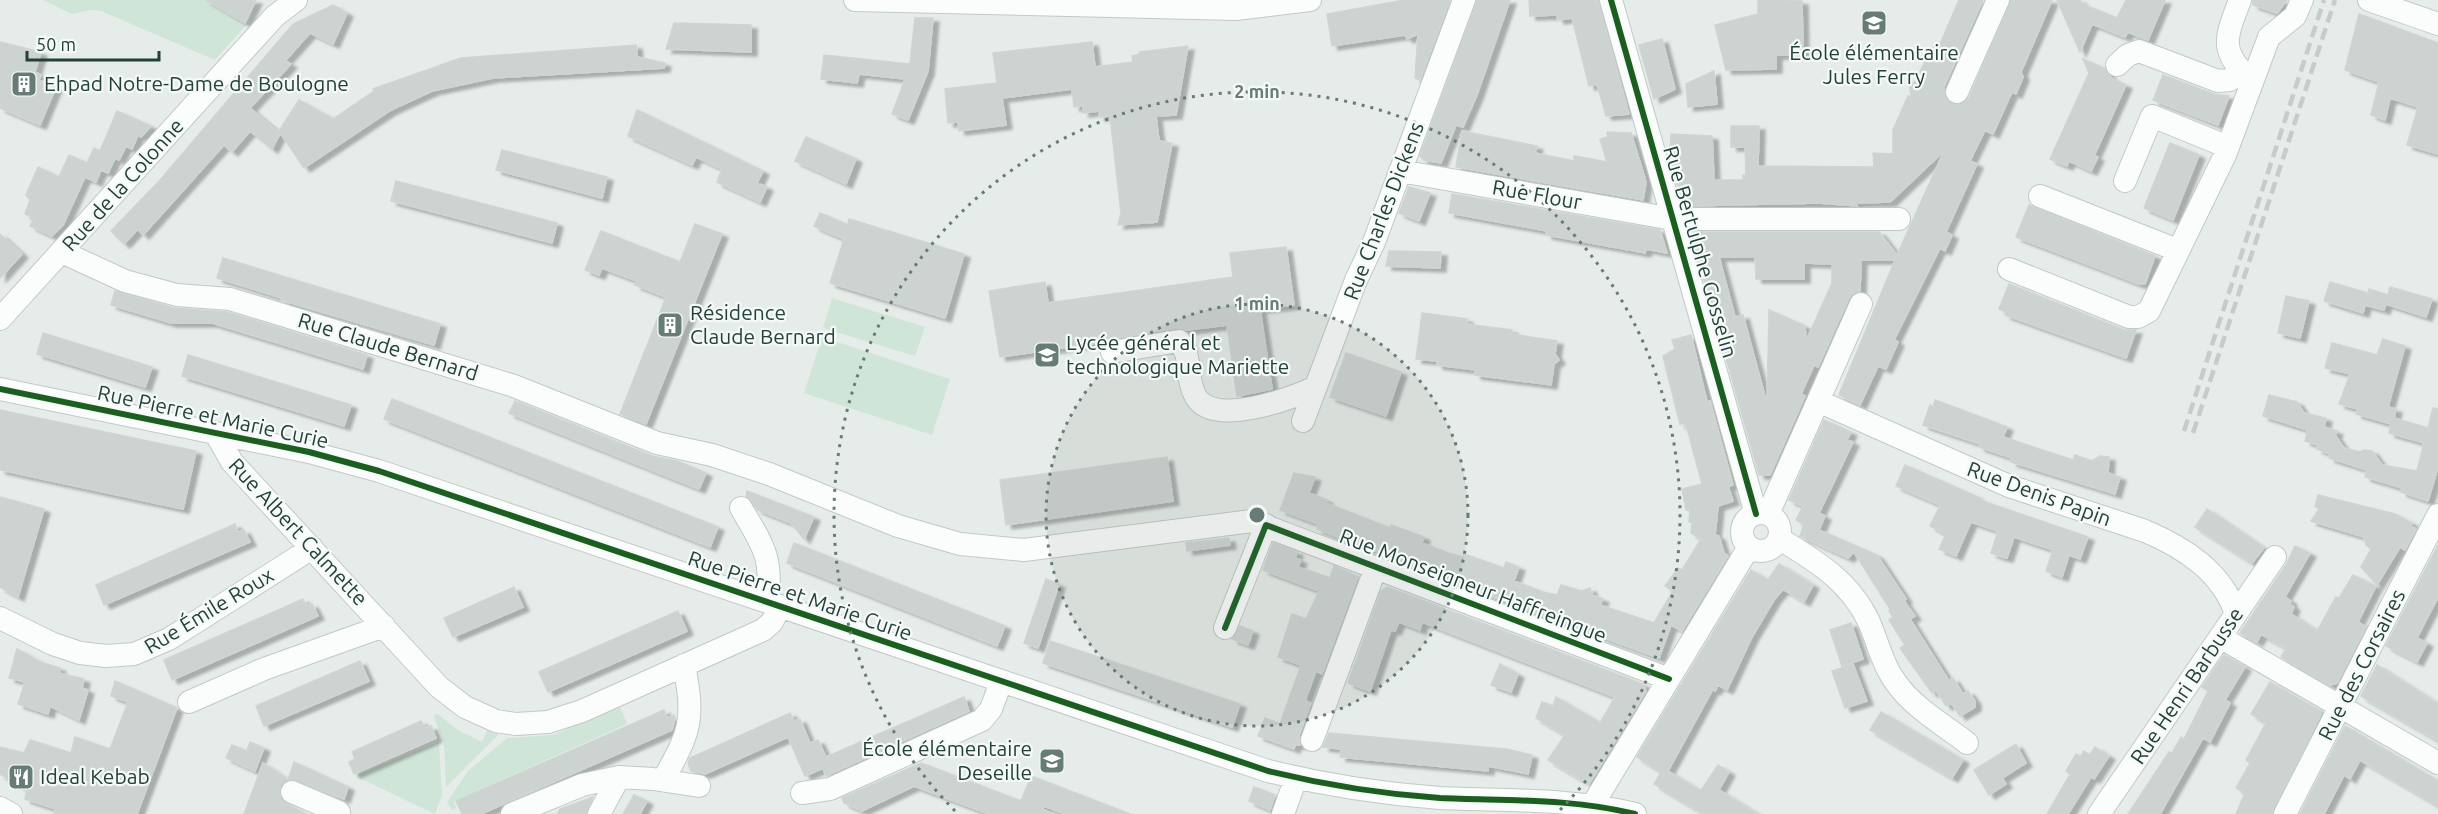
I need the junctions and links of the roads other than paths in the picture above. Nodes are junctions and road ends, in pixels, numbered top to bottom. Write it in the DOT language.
graph roads {
  1 [pos="296,0"];
  2 [pos="855,0"];
  3 [pos="1310,0"];
  4 [pos="1464,0"];
  5 [pos="1611,0"];
  6 [pos="1998,0"];
  7 [pos="2240,0"];
  8 [pos="2302,0"];
  9 [pos="2369,0"];
  10 [pos="983,2"];
  11 [pos="2438,24"];
  12 [pos="2117,65"];
  13 [pos="2247,76"];
  14 [pos="1957,92"];
  15 [pos="2228,147"];
  16 [pos="1400,171"];
  17 [pos="2125,181"];
  18 [pos="2040,196"];
  19 [pos="1673,219"];
  20 [pos="1898,221"];
  21 [pos="2177,250"];
  22 [pos="62,252"];
  23 [pos="2009,269"];
  24 [pos="1861,304"];
  25 [pos="0,319"];
  26 [pos="1112,352"];
  27 [pos="1316,387"];
  28 [pos="0,389"];
  29 [pos="1818,401"];
  30 [pos="1303,421"];
  31 [pos="216,434"];
  32 [pos="741,508"];
  33 [pos="1762,514"];
  34 [pos="2438,515"];
  35 [pos="1266,525"];
  36 [pos="1780,538"];
  37 [pos="1749,547"];
  38 [pos="312,548"];
  39 [pos="2275,558"];
  40 [pos="1376,567"];
  41 [pos="774,604"];
  42 [pos="2236,614"];
  43 [pos="0,618"];
  44 [pos="384,626"];
  45 [pos="1225,628"];
  46 [pos="2220,637"];
  47 [pos="684,665"];
  48 [pos="1669,679"];
  49 [pos="1001,682"];
  50 [pos="189,702"];
  51 [pos="2340,707"];
  52 [pos="1312,740"];
  53 [pos="1967,743"];
  54 [pos="2438,763"];
  55 [pos="619,777"];
  56 [pos="1296,778"];
  57 [pos="663,780"];
  58 [pos="699,786"];
  59 [pos="292,792"];
  60 [pos="802,793"];
  61 [pos="0,808"];
  62 [pos="316,809"];
  63 [pos="1589,809"];
  64 [pos="339,812"];
  65 [pos="11,814"];
  66 [pos="512,814"];
  67 [pos="599,814"];
  68 [pos="1283,814"];
  69 [pos="1635,814"];
  70 [pos="2099,814"];
  71 [pos="2285,814"];
  1 -- 22 [label="street, Rue de la Colonne"];
  2 -- 10 [label="street"];
  3 -- 10 [label="street"];
  4 -- 16 [label="street, Rue Charles Dickens"];
  5 -- 19 [label="street, Rue Bertulphe Gosselin"];
  6 -- 14 [label="street"];
  7 -- 13 [label="street"];
  8 -- 13 [label="street"];
  9 -- 11 [label="street"];
  12 -- 13 [label="street"];
  13 -- 15 [label="street"];
  15 -- 17 [label="street"];
  15 -- 21 [label="street"];
  16 -- 19 [label="street, Rue Flour"];
  16 -- 27 [label="street, Rue Charles Dickens"];
  18 -- 21 [label="street"];
  19 -- 20 [label="street, Rue Flour"];
  19 -- 33 [label="street, Rue Bertulphe Gosselin"];
  21 -- 23 [label="street"];
  22 -- 25 [label="street, Rue de la Colonne"];
  22 -- 35 [label="street, Rue Claude Bernard"];
  24 -- 29 [label="street"];
  26 -- 27 [label="street"];
  27 -- 30 [label="street, Rue Charles Dickens"];
  28 -- 31 [label="street, Rue Pierre et Marie Curie"];
  29 -- 33 [label="street"];
  29 -- 42 [label="street, Rue Denis Papin"];
  31 -- 38 [label="street, Rue Albert Calmette"];
  31 -- 41 [label="street, Rue Pierre et Marie Curie"];
  32 -- 41 [label="street"];
  33 -- 36 [label="street"];
  33 -- 37 [label="street"];
  34 -- 51 [label="street, Rue des Corsaires"];
  35 -- 40 [label="street, Rue Monseigneur Haffreingue"];
  35 -- 45 [label="street"];
  36 -- 37 [label="street"];
  36 -- 53 [label="street"];
  37 -- 48 [label="street"];
  38 -- 43 [label="street, Rue Émile Roux"];
  38 -- 44 [label="street, Rue Albert Calmette"];
  39 -- 42 [label="street, Rue Henri Barbusse"];
  40 -- 48 [label="street, Rue Monseigneur Haffreingue"];
  40 -- 52 [label="street"];
  41 -- 47 [label="street, Rue Albert Calmette"];
  41 -- 49 [label="street, Rue Pierre et Marie Curie"];
  42 -- 46 [label="street, Rue Henri Barbusse"];
  44 -- 47 [label="street, Rue Albert Calmette"];
  44 -- 50 [label="street, Rue Albert Calmette"];
  46 -- 51 [label="street"];
  46 -- 70 [label="street, Rue Henri Barbusse"];
  47 -- 57 [label="street"];
  48 -- 63 [label="street"];
  49 -- 56 [label="street, Rue Pierre et Marie Curie"];
  49 -- 60 [label="street"];
  51 -- 54 [label="street"];
  51 -- 71 [label="street, Rue des Corsaires"];
  55 -- 57 [label="street"];
  55 -- 66 [label="street"];
  55 -- 67 [label="street"];
  56 -- 63 [label="street, Rue Pierre et Marie Curie"];
  56 -- 68 [label="street"];
  57 -- 58 [label="street"];
  59 -- 62 [label="street"];
  61 -- 65 [label="street"];
  62 -- 64 [label="street"];
  63 -- 69 [label="street, Rue Pierre et Marie Curie"];
}
